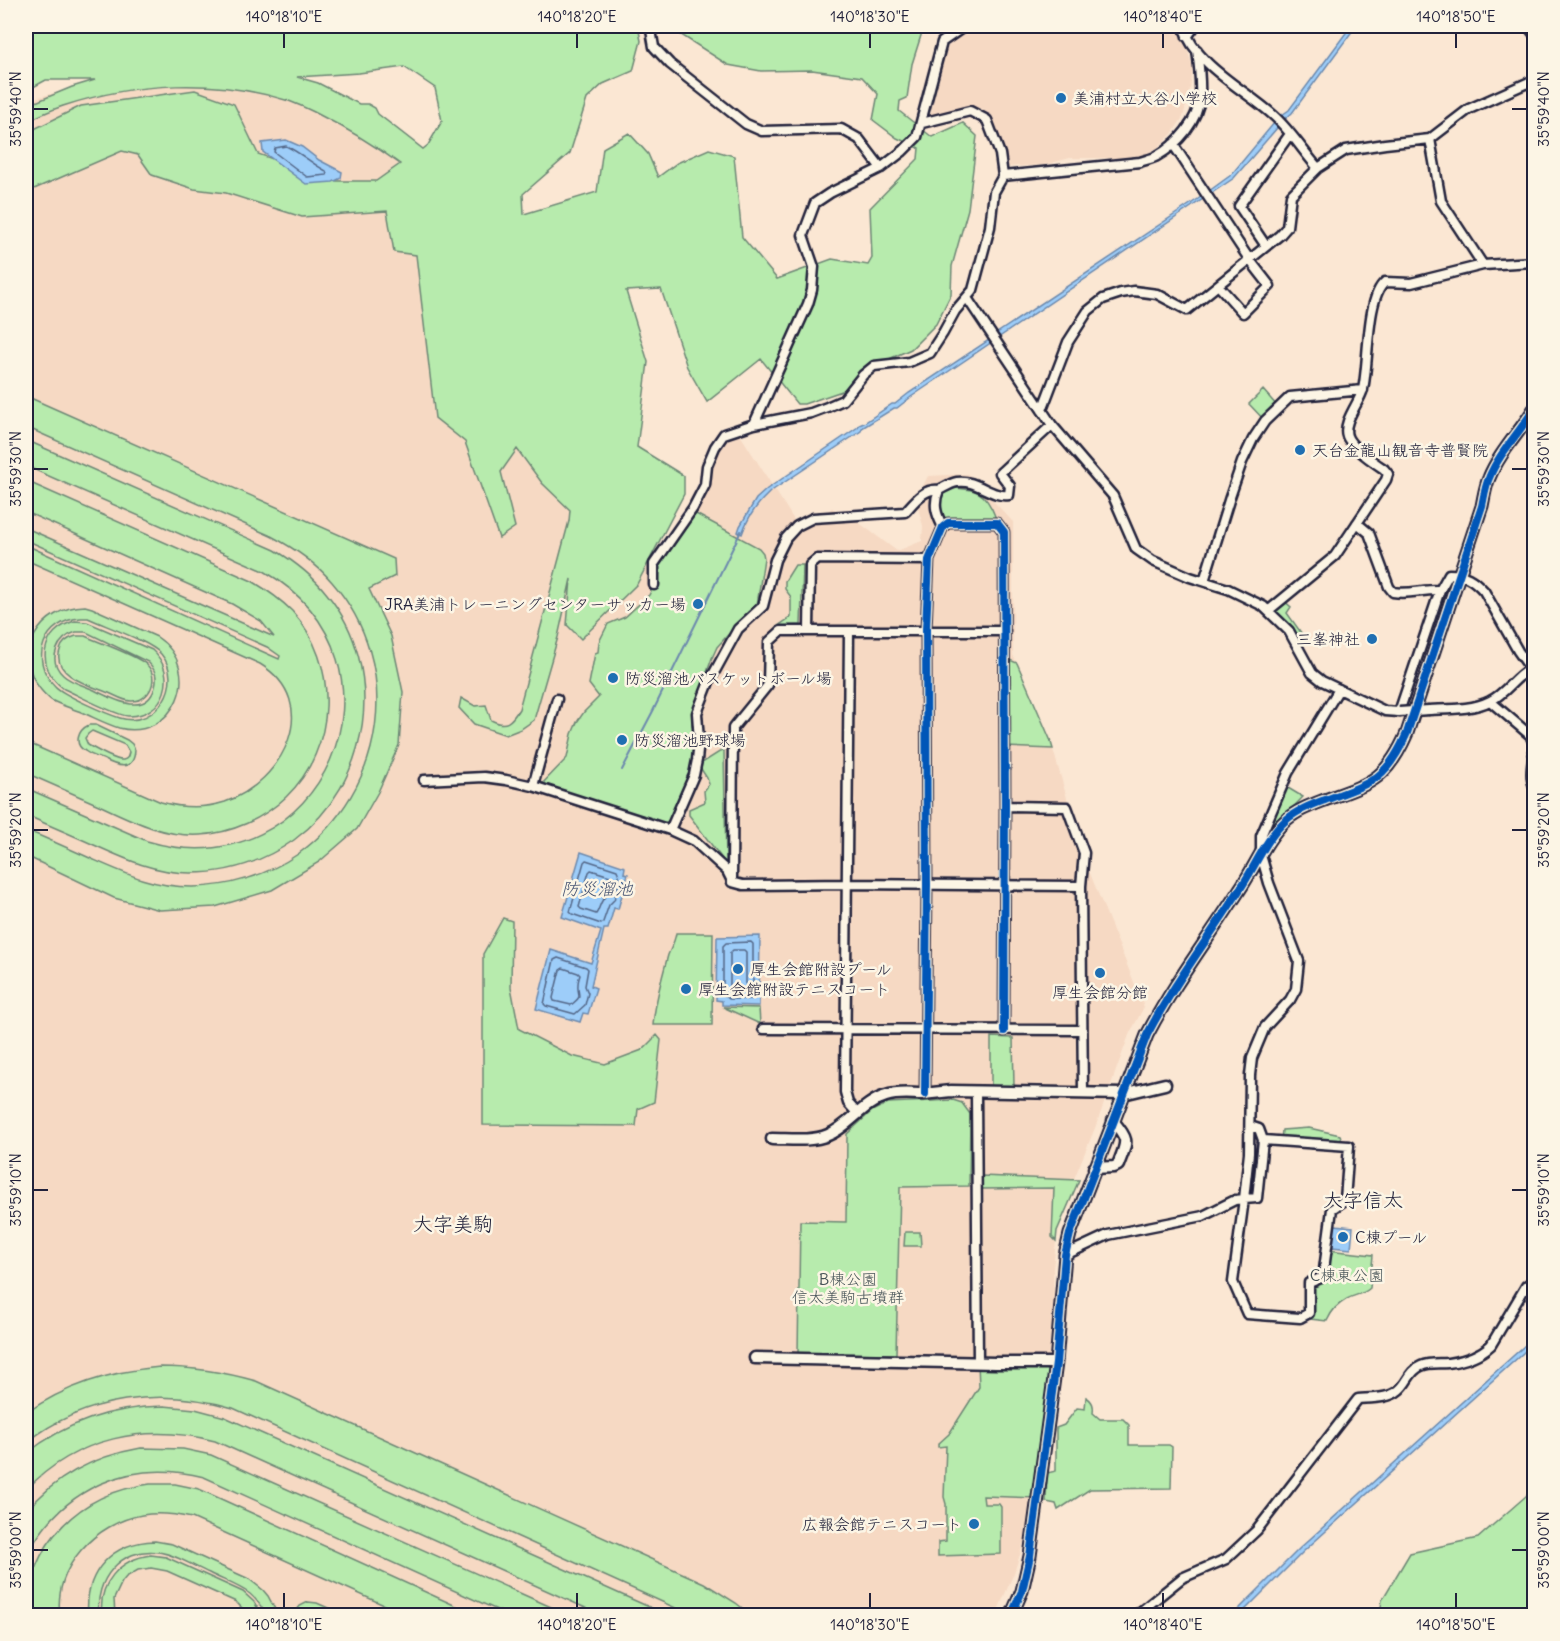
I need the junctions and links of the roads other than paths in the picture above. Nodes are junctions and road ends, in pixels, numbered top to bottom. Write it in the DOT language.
graph roads {
  1 [pos="652,26"];
  2 [pos="965,26"];
  3 [pos="1183,26"];
  4 [pos="1195,26"];
  5 [pos="1528,26"];
  6 [pos="1534,34"];
  7 [pos="1186,37"];
  8 [pos="1197,50"];
  9 [pos="1534,80"];
  10 [pos="922,123"];
  11 [pos="1290,134"];
  12 [pos="1430,139"];
  13 [pos="1173,144"];
  14 [pos="881,168"];
  15 [pos="1318,168"];
  16 [pos="1004,176"];
  17 [pos="1266,246"];
  18 [pos="1249,259"];
  19 [pos="1534,262"];
  20 [pos="1483,265"];
  21 [pos="1218,285"];
  22 [pos="967,298"];
  23 [pos="1363,390"];
  24 [pos="1534,409"];
  25 [pos="1042,410"];
  26 [pos="754,424"];
  27 [pos="1052,425"];
  28 [pos="939,490"];
  29 [pos="1357,523"];
  30 [pos="943,527"];
  31 [pos="929,560"];
  32 [pos="1459,574"];
  33 [pos="1204,581"];
  34 [pos="654,585"];
  35 [pos="1440,590"];
  36 [pos="1268,610"];
  37 [pos="927,630"];
  38 [pos="809,631"];
  39 [pos="849,631"];
  40 [pos="1005,631"];
  41 [pos="1532,667"];
  42 [pos="1339,689"];
  43 [pos="557,699"];
  44 [pos="1490,701"];
  45 [pos="1399,712"];
  46 [pos="1534,743"];
  47 [pos="1534,750"];
  48 [pos="423,780"];
  49 [pos="533,786"];
  50 [pos="1534,786"];
  51 [pos="1005,806"];
  52 [pos="670,830"];
  53 [pos="1261,855"];
  54 [pos="732,882"];
  55 [pos="848,884"];
  56 [pos="927,885"];
  57 [pos="1005,885"];
  58 [pos="1081,886"];
  59 [pos="763,1029"];
  60 [pos="846,1029"];
  61 [pos="1082,1030"];
  62 [pos="925,1031"];
  63 [pos="1004,1031"];
  64 [pos="1166,1084"];
  65 [pos="976,1092"];
  66 [pos="1083,1093"];
  67 [pos="925,1094"];
  68 [pos="1123,1094"];
  69 [pos="857,1113"];
  70 [pos="1113,1121"];
  71 [pos="1250,1126"];
  72 [pos="772,1140"];
  73 [pos="1263,1140"];
  74 [pos="1094,1168"];
  75 [pos="1244,1199"];
  76 [pos="1065,1255"];
  77 [pos="1534,1280"];
  78 [pos="755,1358"];
  79 [pos="978,1363"];
  80 [pos="1056,1363"];
  81 [pos="1011,1616"];
  82 [pos="1135,1616"];
  1 -- 14 [label="street"];
  2 -- 10 [label="street"];
  3 -- 7 [label="street"];
  4 -- 7 [label="street"];
  5 -- 6 [label="street"];
  7 -- 8 [label="street"];
  8 -- 11 [label="street"];
  8 -- 13 [label="street"];
  9 -- 12 [label="street"];
  10 -- 14 [label="street"];
  10 -- 16 [label="street"];
  11 -- 15 [label="street"];
  11 -- 17 [label="street"];
  12 -- 15 [label="street"];
  12 -- 20 [label="street"];
  13 -- 16 [label="street"];
  13 -- 18 [label="street"];
  14 -- 26 [label="street"];
  15 -- 17 [label="street"];
  16 -- 22 [label="street"];
  17 -- 18 [label="street"];
  18 -- 21 [label="street"];
  18 -- 21 [label="street"];
  19 -- 20 [label="street"];
  20 -- 23 [label="street"];
  21 -- 25 [label="street"];
  22 -- 25 [label="street"];
  22 -- 26 [label="street"];
  23 -- 29 [label="street"];
  23 -- 33 [label="street"];
  24 -- 32 [label="street"];
  25 -- 27 [label="street"];
  26 -- 34 [label="street"];
  27 -- 28 [label="street"];
  27 -- 33 [label="street"];
  28 -- 30 [label="street"];
  28 -- 52 [label="street"];
  29 -- 35 [label="street"];
  29 -- 36 [label="street"];
  30 -- 31 [label="street"];
  30 -- 40 [label="street"];
  31 -- 37 [label="street"];
  31 -- 38 [label="street"];
  32 -- 35 [label="street"];
  32 -- 41 [label="street"];
  32 -- 53 [label="street"];
  33 -- 36 [label="street"];
  35 -- 45 [label="street"];
  36 -- 42 [label="street"];
  37 -- 39 [label="street"];
  37 -- 40 [label="street"];
  37 -- 56 [label="street"];
  38 -- 39 [label="street"];
  38 -- 54 [label="street"];
  39 -- 55 [label="street"];
  40 -- 51 [label="street"];
  41 -- 44 [label="street"];
  42 -- 45 [label="street"];
  42 -- 53 [label="street"];
  43 -- 49 [label="street"];
  44 -- 45 [label="street, bridge"];
  44 -- 46 [label="street"];
  47 -- 50 [label="street"];
  48 -- 49 [label="street"];
  49 -- 52 [label="street"];
  51 -- 57 [label="street"];
  51 -- 58 [label="street"];
  52 -- 54 [label="street"];
  53 -- 68 [label="street"];
  53 -- 71 [label="street"];
  54 -- 55 [label="street"];
  55 -- 56 [label="street"];
  55 -- 60 [label="street"];
  56 -- 57 [label="street"];
  56 -- 62 [label="street"];
  57 -- 58 [label="street"];
  57 -- 63 [label="street"];
  58 -- 61 [label="street"];
  59 -- 60 [label="street"];
  60 -- 62 [label="street"];
  60 -- 69 [label="street"];
  61 -- 63 [label="street"];
  61 -- 66 [label="street"];
  62 -- 63 [label="street"];
  62 -- 67 [label="street"];
  64 -- 68 [label="street"];
  65 -- 66 [label="street"];
  65 -- 67 [label="street"];
  65 -- 79 [label="street"];
  66 -- 68 [label="street"];
  67 -- 69 [label="street"];
  68 -- 70 [label="street"];
  69 -- 72 [label="street"];
  70 -- 74 [label="street"];
  70 -- 74 [label="street"];
  71 -- 73 [label="street"];
  71 -- 75 [label="street"];
  73 -- 75 [label="street"];
  73 -- 75 [label="street"];
  74 -- 76 [label="street"];
  75 -- 76 [label="street"];
  76 -- 80 [label="street"];
  77 -- 82 [label="street"];
  78 -- 79 [label="street"];
  79 -- 80 [label="street"];
  80 -- 81 [label="street"];
}
